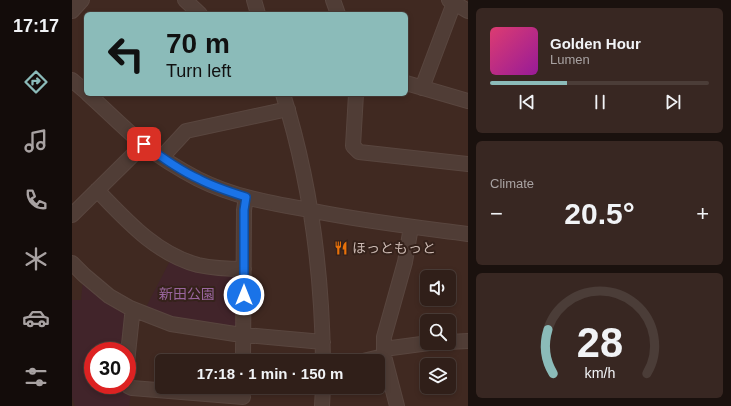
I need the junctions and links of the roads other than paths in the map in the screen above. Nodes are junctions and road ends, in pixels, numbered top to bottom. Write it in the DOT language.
graph roads {
  1 [pos="82,0"];
  2 [pos="185,0"];
  3 [pos="254,0"];
  4 [pos="333,0"];
  5 [pos="452,2"];
  6 [pos="72,11"];
  7 [pos="468,11"];
  8 [pos="198,12"];
  9 [pos="257,12"];
  10 [pos="337,12"];
  11 [pos="72,80"];
  12 [pos="408,84"];
  13 [pos="422,88"];
  14 [pos="84,90"];
  15 [pos="90,96"];
  16 [pos="285,96"];
  17 [pos="356,96"];
  18 [pos="468,101"];
  19 [pos="288,109"];
  20 [pos="144,144"];
  21 [pos="162,157"];
  22 [pos="468,164"];
  23 [pos="98,190"];
  24 [pos="246,197"];
  25 [pos="310,210"];
  26 [pos="72,215"];
  27 [pos="411,227"];
  28 [pos="468,234"];
  29 [pos="72,264"];
  30 [pos="244,269"];
  31 [pos="134,310"];
  32 [pos="243,334"];
  33 [pos="129,342"];
  34 [pos="322,342"];
  35 [pos="456,342"];
  36 [pos="468,342"];
  37 [pos="420,345"];
  38 [pos="384,353"];
  39 [pos="243,354"];
  40 [pos="323,354"];
  41 [pos="136,388"];
  42 [pos="323,394"];
  43 [pos="243,397"];
  44 [pos="322,406"];
  45 [pos="397,406"];
  1 -- 6 [label="street"];
  2 -- 8 [label="street"];
  3 -- 9 [label="street"];
  4 -- 10 [label="street"];
  5 -- 7 [label="street"];
  5 -- 13 [label="street"];
  11 -- 14 [label="street"];
  12 -- 13 [label="street"];
  13 -- 18 [label="street"];
  15 -- 20 [label="street"];
  16 -- 19 [label="street"];
  17 -- 22 [label="street"];
  19 -- 21 [label="street"];
  19 -- 25 [label="street"];
  20 -- 21 [label="street"];
  20 -- 23 [label="street"];
  21 -- 24 [label="street"];
  23 -- 26 [label="street"];
  23 -- 30 [label="street"];
  24 -- 25 [label="street"];
  24 -- 30 [label="street"];
  25 -- 27 [label="street"];
  25 -- 34 [label="street"];
  27 -- 28 [label="street"];
  27 -- 38 [label="street"];
  29 -- 31 [label="street"];
  30 -- 32 [label="street"];
  31 -- 32 [label="street"];
  31 -- 33 [label="street"];
  32 -- 34 [label="street"];
  32 -- 39 [label="street"];
  34 -- 40 [label="street"];
  35 -- 36 [label="street"];
  37 -- 38 [label="street"];
  38 -- 45 [label="street"];
  41 -- 43 [label="street"];
  42 -- 44 [label="street"];
}
